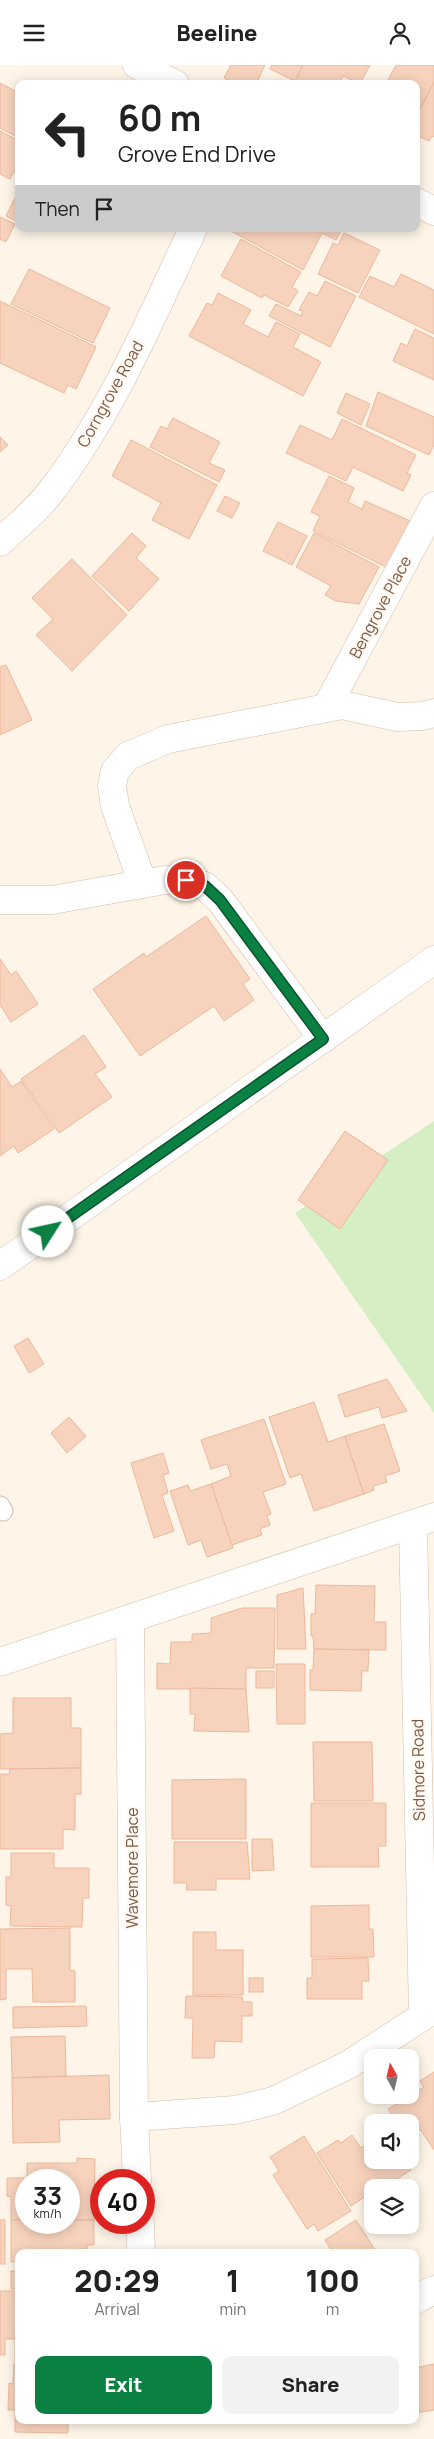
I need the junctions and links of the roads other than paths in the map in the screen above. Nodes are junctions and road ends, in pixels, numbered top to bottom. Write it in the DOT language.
graph roads {
  1 [pos="137,65"];
  2 [pos="167,80"];
  3 [pos="420,204"];
  4 [pos="434,211"];
  5 [pos="192,232"];
  6 [pos="434,507"];
  7 [pos="0,542"];
  8 [pos="326,708"];
  9 [pos="434,713"];
  10 [pos="143,884"];
  11 [pos="6,900"];
  12 [pos="434,960"];
  13 [pos="323,1039"];
  14 [pos="0,1266"];
  15 [pos="424,1520"];
  16 [pos="130,1619"];
  17 [pos="0,1662"];
  18 [pos="428,2012"];
  19 [pos="134,2117"];
  20 [pos="136,2169"];
  21 [pos="140,2234"];
  22 [pos="141,2249"];
  23 [pos="434,2290"];
  24 [pos="419,2298"];
  1 -- 2 [label="street"];
  3 -- 4 [label="street"];
  5 -- 7 [label="street, Corngrove Road"];
  6 -- 8 [label="street, Bengrove Place"];
  8 -- 9 [label="street"];
  8 -- 10 [label="street"];
  10 -- 11 [label="street"];
  10 -- 13 [label="street"];
  12 -- 13 [label="street"];
  13 -- 14 [label="street"];
  15 -- 16 [label="street, Sidmore Road"];
  15 -- 18 [label="street, Sidmore Road"];
  16 -- 17 [label="street, Sidmore Road"];
  16 -- 19 [label="street, Wavemore Place"];
  18 -- 19 [label="street"];
  19 -- 20 [label="street, Wavemore Place"];
  21 -- 22 [label="street"];
  23 -- 24 [label="street"];
}
